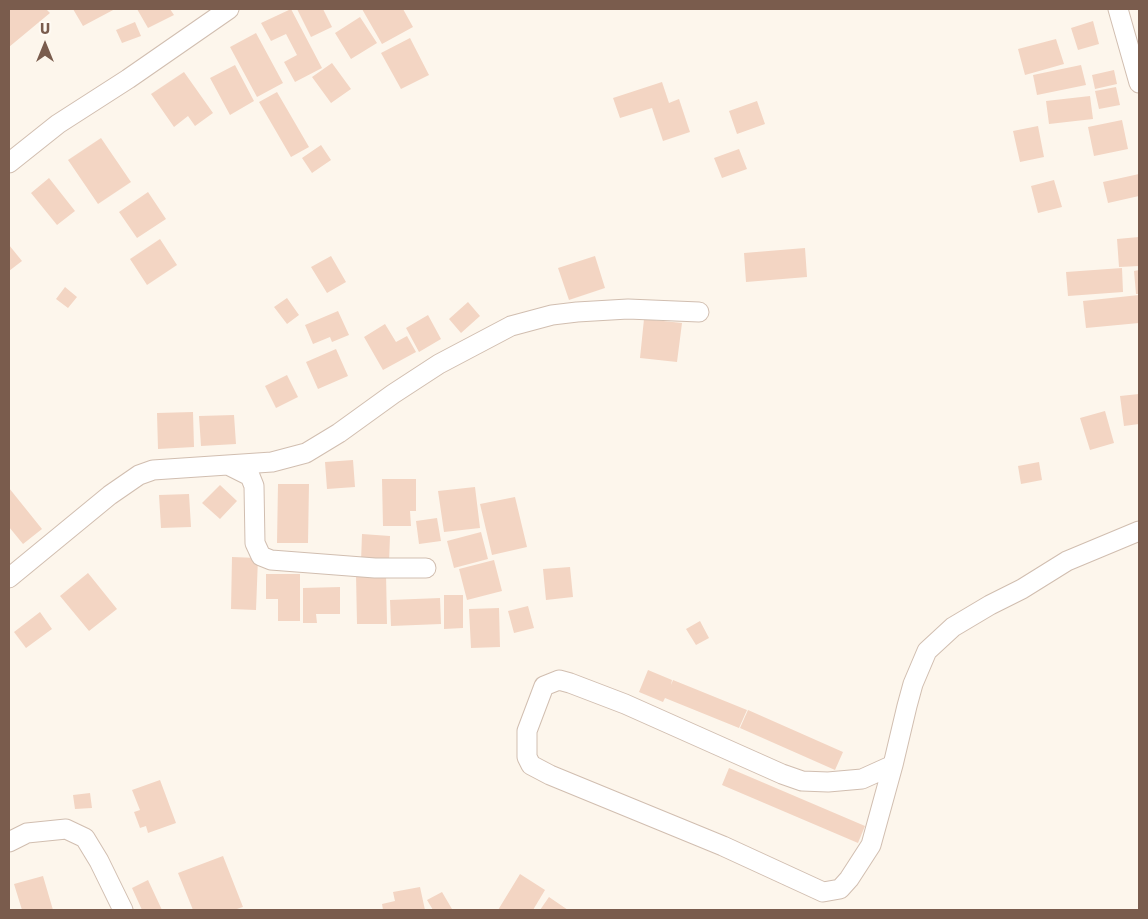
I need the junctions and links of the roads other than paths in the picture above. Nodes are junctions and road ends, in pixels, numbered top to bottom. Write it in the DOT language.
graph roads {
  1 [pos="229,9"];
  2 [pos="1118,9"];
  3 [pos="1139,83"];
  4 [pos="9,163"];
  5 [pos="699,312"];
  6 [pos="226,465"];
  7 [pos="1139,531"];
  8 [pos="426,568"];
  9 [pos="9,578"];
  10 [pos="894,765"];
  11 [pos="9,842"];
  12 [pos="123,910"];
  1 -- 4 [label="street"];
  2 -- 3 [label="street"];
  5 -- 6 [label="street"];
  6 -- 8 [label="street"];
  6 -- 9 [label="street"];
  7 -- 10 [label="street"];
  10 -- 10 [label="street"];
  11 -- 12 [label="street"];
}
